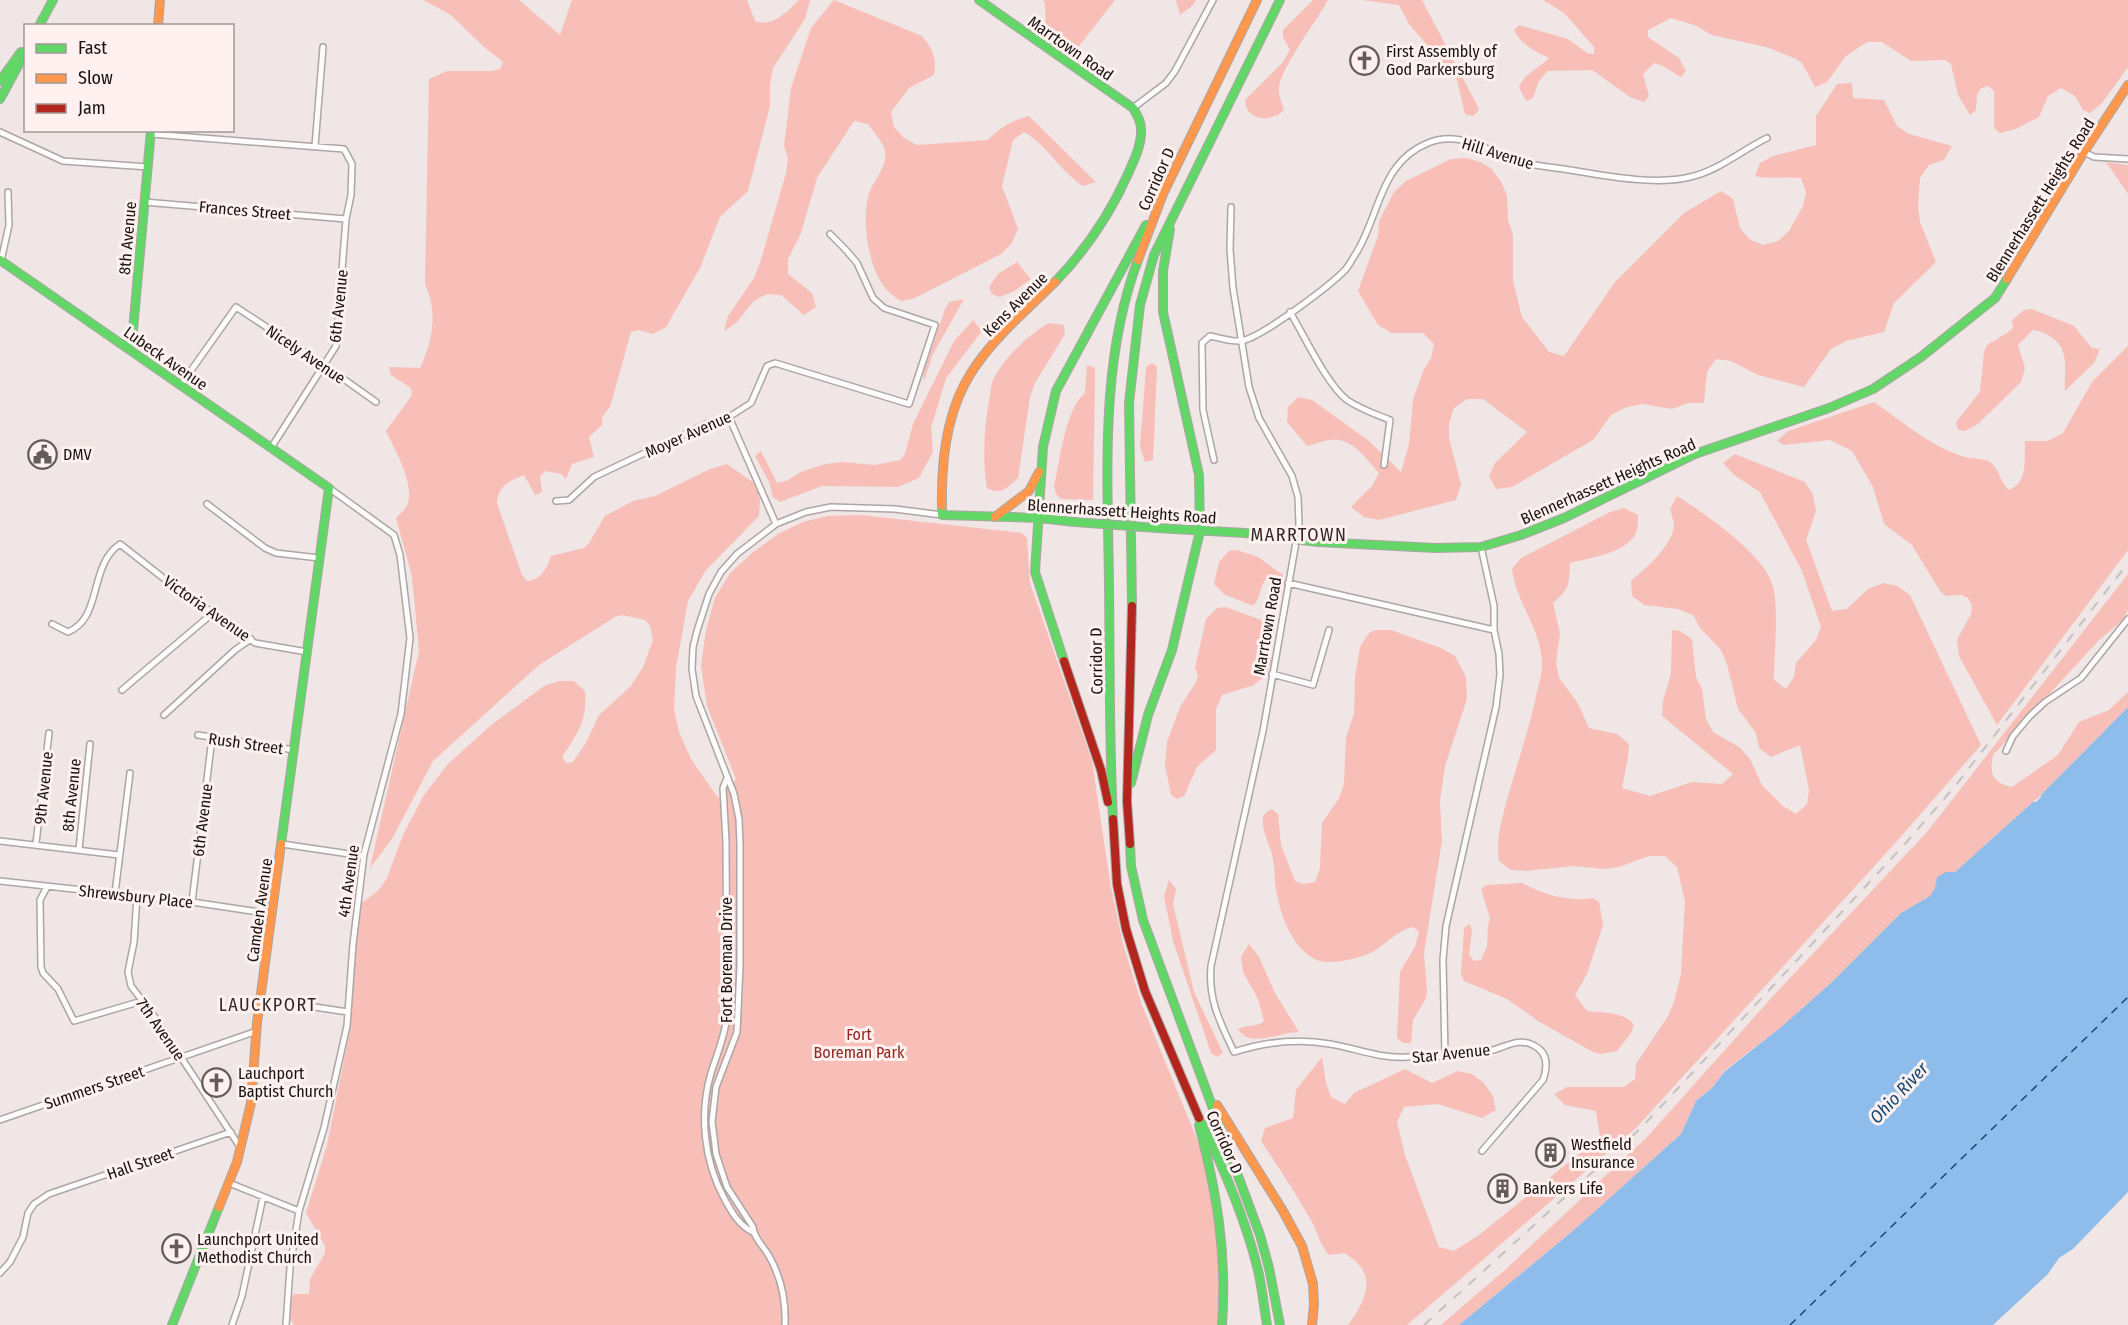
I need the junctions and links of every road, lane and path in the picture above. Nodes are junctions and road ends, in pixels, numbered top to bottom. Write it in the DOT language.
graph roads {
  1 [pos="53,0"];
  2 [pos="160,0"];
  3 [pos="979,0"];
  4 [pos="1213,0"];
  5 [pos="1257,0"];
  6 [pos="1280,0"];
  7 [pos="40,24"];
  8 [pos="158,24"];
  9 [pos="323,47"];
  10 [pos="24,49"];
  11 [pos="24,55"];
  12 [pos="0,81"];
  13 [pos="2128,85"];
  14 [pos="0,99"];
  15 [pos="1133,108"];
  16 [pos="1142,124"];
  17 [pos="0,132"];
  18 [pos="151,132"];
  19 [pos="1767,138"];
  20 [pos="315,146"];
  21 [pos="2084,152"];
  22 [pos="2128,159"];
  23 [pos="148,167"];
  24 [pos="8,192"];
  25 [pos="1163,194"];
  26 [pos="144,202"];
  27 [pos="1231,207"];
  28 [pos="1172,218"];
  29 [pos="346,219"];
  30 [pos="830,234"];
  31 [pos="0,260"];
  32 [pos="1290,312"];
  33 [pos="1242,341"];
  34 [pos="128,347"];
  35 [pos="324,365"];
  36 [pos="180,386"];
  37 [pos="376,402"];
  38 [pos="729,417"];
  39 [pos="271,448"];
  40 [pos="1214,460"];
  41 [pos="1042,464"];
  42 [pos="1384,465"];
  43 [pos="316,480"];
  44 [pos="329,488"];
  45 [pos="556,501"];
  46 [pos="207,504"];
  47 [pos="942,515"];
  48 [pos="994,517"];
  49 [pos="1039,518"];
  50 [pos="776,524"];
  51 [pos="1200,531"];
  52 [pos="1481,547"];
  53 [pos="319,558"];
  54 [pos="1288,583"];
  55 [pos="213,613"];
  56 [pos="2128,619"];
  57 [pos="52,624"];
  58 [pos="1329,630"];
  59 [pos="1494,630"];
  60 [pos="250,639"];
  61 [pos="307,652"];
  62 [pos="1272,674"];
  63 [pos="122,690"];
  64 [pos="164,715"];
  65 [pos="49,733"];
  66 [pos="198,735"];
  67 [pos="212,738"];
  68 [pos="90,744"];
  69 [pos="294,750"];
  70 [pos="2006,751"];
  71 [pos="130,773"];
  72 [pos="727,778"];
  73 [pos="1127,801"];
  74 [pos="1114,832"];
  75 [pos="0,841"];
  76 [pos="36,843"];
  77 [pos="282,844"];
  78 [pos="79,849"];
  79 [pos="119,855"];
  80 [pos="363,856"];
  81 [pos="0,882"];
  82 [pos="47,886"];
  83 [pos="115,893"];
  84 [pos="137,896"];
  85 [pos="192,902"];
  86 [pos="272,914"];
  87 [pos="740,966"];
  88 [pos="727,967"];
  89 [pos="261,999"];
  90 [pos="142,1001"];
  91 [pos="348,1012"];
  92 [pos="257,1031"];
  93 [pos="1234,1052"];
  94 [pos="1444,1055"];
  95 [pos="181,1057"];
  96 [pos="1207,1088"];
  97 [pos="1196,1111"];
  98 [pos="0,1120"];
  99 [pos="231,1132"];
  100 [pos="240,1147"];
  101 [pos="1482,1151"];
  102 [pos="229,1183"];
  103 [pos="732,1195"];
  104 [pos="263,1197"];
  105 [pos="724,1199"];
  106 [pos="299,1211"];
  107 [pos="753,1232"];
  108 [pos="0,1273"];
  109 [pos="172,1325"];
  110 [pos="232,1325"];
  111 [pos="285,1325"];
  112 [pos="784,1325"];
  113 [pos="1222,1325"];
  114 [pos="1267,1325"];
  115 [pos="1280,1325"];
  116 [pos="1312,1325"];
  1 -- 7 [label="main road"];
  2 -- 8 [label="main road"];
  3 -- 15 [label="main road, Marrtown Road"];
  4 -- 15 [label="street"];
  5 -- 25 [label="main road, Corridor D"];
  6 -- 28 [label="main road, Corridor D"];
  9 -- 20 [label="street"];
  10 -- 12 [label="main road"];
  11 -- 14 [label="main road"];
  13 -- 21 [label="main road, Blennerhassett Heights Road"];
  15 -- 16 [label="main road, Marrtown Road"];
  16 -- 47 [label="main road, Kens Avenue"];
  17 -- 23 [label="street"];
  18 -- 20 [label="street"];
  18 -- 23 [label="main road, 8th Avenue"];
  19 -- 32 [label="street, Hill Avenue"];
  20 -- 29 [label="street, 6th Avenue"];
  21 -- 22 [label="street"];
  21 -- 52 [label="main road, Blennerhassett Heights Road"];
  23 -- 26 [label="main road, 8th Avenue"];
  24 -- 31 [label="street"];
  25 -- 41 [label="main road"];
  25 -- 74 [label="main road, Corridor D"];
  26 -- 29 [label="street, Frances Street"];
  26 -- 34 [label="main road, 8th Avenue"];
  27 -- 33 [label="street, Marrtown Road"];
  28 -- 51 [label="main road"];
  28 -- 73 [label="main road, Corridor D"];
  29 -- 35 [label="street, 6th Avenue"];
  30 -- 38 [label="street, Moyer Avenue"];
  31 -- 34 [label="main road, Lubeck Avenue"];
  32 -- 33 [label="street, Hill Avenue"];
  32 -- 42 [label="street"];
  33 -- 40 [label="street"];
  33 -- 54 [label="street, Marrtown Road"];
  34 -- 36 [label="main road, Lubeck Avenue"];
  35 -- 36 [label="street, Nicely Avenue"];
  35 -- 37 [label="street, Nicely Avenue"];
  35 -- 39 [label="street, 6th Avenue"];
  36 -- 39 [label="main road, Lubeck Avenue"];
  38 -- 45 [label="street, Moyer Avenue"];
  38 -- 50 [label="street"];
  39 -- 43 [label="main road, Lubeck Avenue"];
  41 -- 48 [label="main road"];
  41 -- 49 [label="main road"];
  43 -- 44 [label="main road, 4th Avenue"];
  44 -- 53 [label="main road, Camden Avenue"];
  44 -- 80 [label="street, 4th Avenue"];
  46 -- 53 [label="street"];
  47 -- 48 [label="main road, Blennerhassett Heights Road"];
  47 -- 50 [label="street, Fort Boreman Drive"];
  48 -- 49 [label="main road, Blennerhassett Heights Road"];
  49 -- 51 [label="main road, Blennerhassett Heights Road, bridge"];
  49 -- 74 [label="main road"];
  50 -- 72 [label="street, Fort Boreman Drive"];
  51 -- 52 [label="main road, Blennerhassett Heights Road, bridge"];
  51 -- 73 [label="main road"];
  52 -- 59 [label="street"];
  53 -- 61 [label="main road, Camden Avenue"];
  54 -- 59 [label="street"];
  54 -- 62 [label="street, Marrtown Road"];
  55 -- 57 [label="street, Victoria Avenue"];
  55 -- 60 [label="street, Victoria Avenue"];
  55 -- 63 [label="street"];
  56 -- 70 [label="street"];
  58 -- 62 [label="street"];
  59 -- 94 [label="street"];
  60 -- 61 [label="street, Victoria Avenue"];
  60 -- 64 [label="street"];
  61 -- 69 [label="main road, Camden Avenue"];
  62 -- 93 [label="street, Marrtown Road"];
  65 -- 76 [label="street, 9th Avenue"];
  66 -- 67 [label="street, Rush Street"];
  67 -- 69 [label="street, Rush Street"];
  67 -- 85 [label="street, 6th Avenue"];
  68 -- 78 [label="street, 8th Avenue"];
  69 -- 77 [label="main road, Camden Avenue"];
  71 -- 79 [label="street"];
  72 -- 87 [label="street, Fort Boreman Drive"];
  72 -- 88 [label="street, Fort Boreman Drive"];
  73 -- 96 [label="main road, Corridor D"];
  74 -- 97 [label="main road, Corridor D"];
  75 -- 76 [label="street"];
  76 -- 78 [label="street"];
  77 -- 80 [label="street"];
  77 -- 86 [label="main road, Camden Avenue"];
  78 -- 79 [label="street"];
  79 -- 83 [label="street"];
  80 -- 91 [label="street, 4th Avenue"];
  81 -- 82 [label="street, Shrewsbury Place"];
  82 -- 83 [label="street, Shrewsbury Place"];
  82 -- 90 [label="street"];
  83 -- 84 [label="street, Shrewsbury Place"];
  84 -- 85 [label="street, Shrewsbury Place"];
  84 -- 90 [label="street, 7th Avenue"];
  85 -- 86 [label="street, Shrewsbury Place"];
  86 -- 89 [label="main road, Camden Avenue"];
  87 -- 88 [label="street"];
  87 -- 103 [label="street, Fort Boreman Drive"];
  88 -- 105 [label="street, Fort Boreman Drive"];
  89 -- 91 [label="street"];
  89 -- 92 [label="main road, Camden Avenue"];
  90 -- 95 [label="street, 7th Avenue"];
  91 -- 106 [label="street, 4th Avenue"];
  92 -- 95 [label="street, Summers Street"];
  92 -- 100 [label="main road, Camden Avenue"];
  93 -- 94 [label="street, Star Avenue"];
  94 -- 101 [label="street, Star Avenue"];
  95 -- 98 [label="street, Summers Street"];
  95 -- 99 [label="street, 7th Avenue"];
  96 -- 115 [label="main road, Corridor D"];
  96 -- 116 [label="main road"];
  97 -- 113 [label="main road"];
  97 -- 114 [label="main road, Corridor D"];
  99 -- 100 [label="street, 7th Avenue"];
  99 -- 108 [label="street, Hall Street"];
  100 -- 102 [label="main road, Camden Avenue"];
  102 -- 104 [label="street"];
  102 -- 109 [label="main road, Camden Avenue"];
  103 -- 105 [label="street"];
  103 -- 107 [label="street, Fort Boreman Drive"];
  104 -- 106 [label="street"];
  104 -- 110 [label="street"];
  105 -- 107 [label="street, Fort Boreman Drive"];
  106 -- 111 [label="street, 4th Avenue"];
  107 -- 112 [label="street, Fort Boreman Drive"];
}
